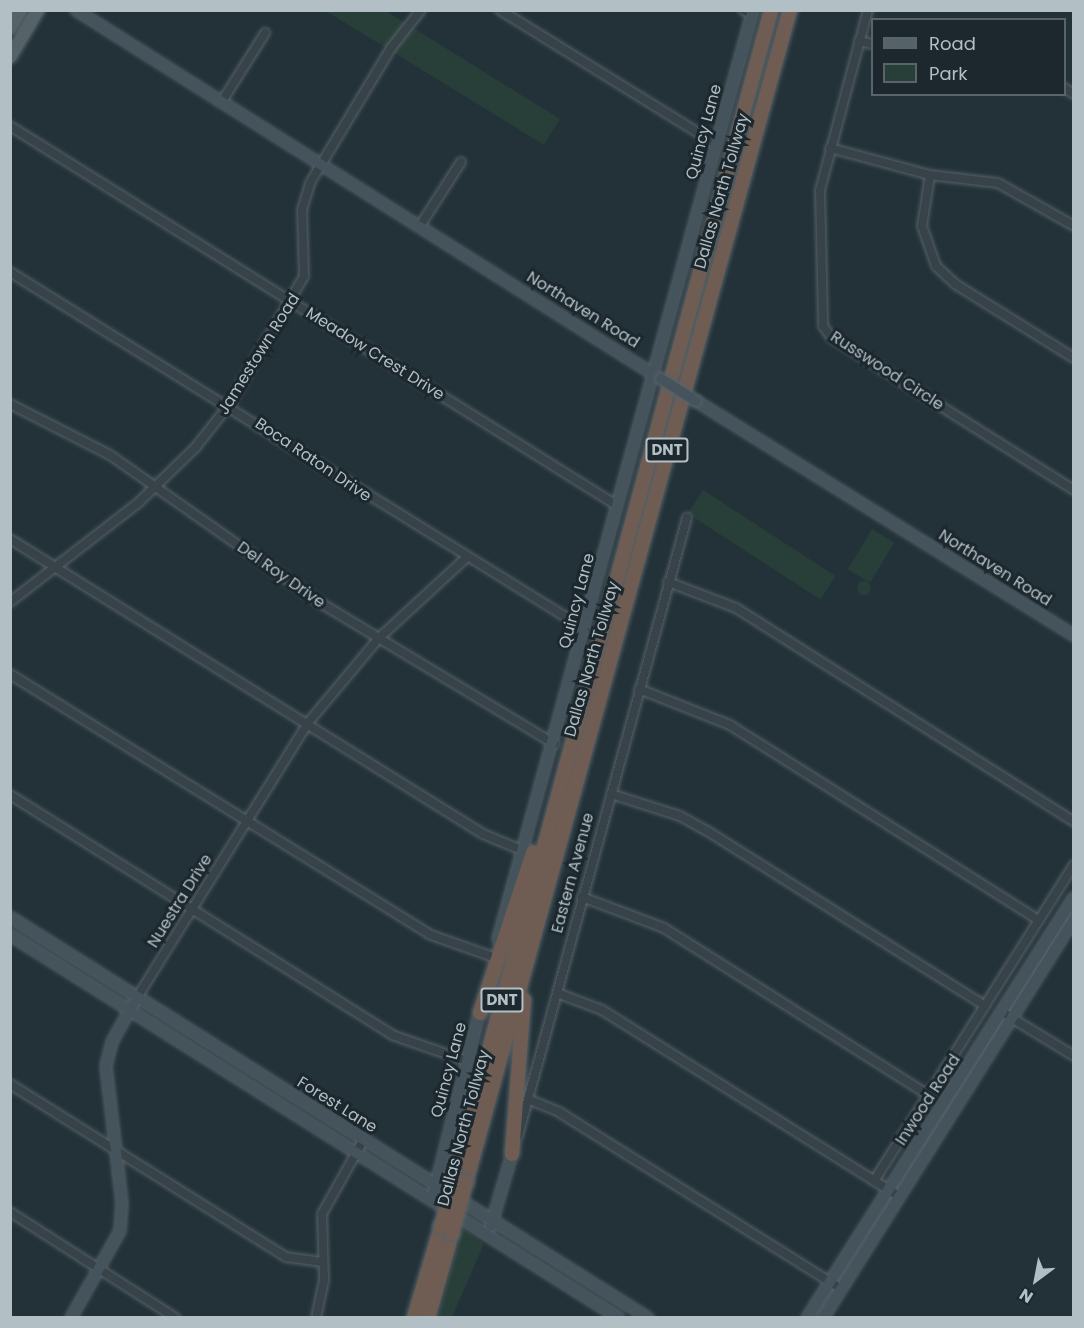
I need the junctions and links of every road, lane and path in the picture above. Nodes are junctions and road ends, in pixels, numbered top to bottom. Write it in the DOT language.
graph roads {
  1 [pos="21,10"];
  2 [pos="38,10"];
  3 [pos="76,10"];
  4 [pos="422,10"];
  5 [pos="500,10"];
  6 [pos="771,10"];
  7 [pos="790,10"];
  8 [pos="868,10"];
  9 [pos="749,12"];
  10 [pos="10,28"];
  11 [pos="265,33"];
  12 [pos="859,40"];
  13 [pos="871,43"];
  14 [pos="10,57"];
  15 [pos="221,103"];
  16 [pos="10,126"];
  17 [pos="716,144"];
  18 [pos="830,148"];
  19 [pos="461,162"];
  20 [pos="320,164"];
  21 [pos="930,175"];
  22 [pos="420,226"];
  23 [pos="1074,226"];
  24 [pos="10,272"];
  25 [pos="292,302"];
  26 [pos="1074,358"];
  27 [pos="657,376"];
  28 [pos="10,404"];
  29 [pos="229,405"];
  30 [pos="157,486"];
  31 [pos="1074,490"];
  32 [pos="618,506"];
  33 [pos="687,518"];
  34 [pos="10,539"];
  35 [pos="465,559"];
  36 [pos="53,566"];
  37 [pos="668,582"];
  38 [pos="10,602"];
  39 [pos="585,629"];
  40 [pos="1074,635"];
  41 [pos="379,639"];
  42 [pos="10,674"];
  43 [pos="639,689"];
  44 [pos="307,724"];
  45 [pos="554,744"];
  46 [pos="610,794"];
  47 [pos="10,795"];
  48 [pos="246,820"];
  49 [pos="1074,822"];
  50 [pos="549,825"];
  51 [pos="524,851"];
  52 [pos="1074,865"];
  53 [pos="582,897"];
  54 [pos="1074,898"];
  55 [pos="194,909"];
  56 [pos="10,917"];
  57 [pos="1039,920"];
  58 [pos="1074,920"];
  59 [pos="1055,927"];
  60 [pos="10,935"];
  61 [pos="1069,937"];
  62 [pos="530,949"];
  63 [pos="493,957"];
  64 [pos="557,993"];
  65 [pos="138,996"];
  66 [pos="985,1006"];
  67 [pos="130,1009"];
  68 [pos="1002,1012"];
  69 [pos="480,1013"];
  70 [pos="1012,1018"];
  71 [pos="212,1044"];
  72 [pos="1074,1056"];
  73 [pos="205,1057"];
  74 [pos="467,1061"];
  75 [pos="10,1084"];
  76 [pos="960,1089"];
  77 [pos="285,1090"];
  78 [pos="928,1095"];
  79 [pos="530,1100"];
  80 [pos="277,1102"];
  81 [pos="364,1139"];
  82 [pos="116,1151"];
  83 [pos="356,1152"];
  84 [pos="512,1154"];
  85 [pos="440,1157"];
  86 [pos="410,1168"];
  87 [pos="460,1179"];
  88 [pos="874,1181"];
  89 [pos="435,1183"];
  90 [pos="888,1190"];
  91 [pos="898,1196"];
  92 [pos="432,1200"];
  93 [pos="10,1212"];
  94 [pos="494,1220"];
  95 [pos="446,1230"];
  96 [pos="486,1234"];
  97 [pos="322,1262"];
  98 [pos="101,1269"];
  99 [pos="830,1282"];
  100 [pos="841,1289"];
  101 [pos="642,1316"];
  102 [pos="71,1317"];
  103 [pos="176,1317"];
  104 [pos="316,1317"];
  105 [pos="414,1317"];
  106 [pos="428,1317"];
  107 [pos="619,1317"];
  108 [pos="807,1317"];
  109 [pos="823,1317"];
  1 -- 10 [label="main road"];
  2 -- 14 [label="main road"];
  3 -- 15 [label="main road, Northaven Road"];
  4 -- 20 [label="street, Jamestown Road"];
  5 -- 17 [label="street"];
  6 -- 50 [label="highway, Dallas North Tollway / DNT"];
  7 -- 62 [label="highway, Dallas North Tollway / DNT"];
  8 -- 12 [label="street, Russwood Circle"];
  9 -- 17 [label="main road, Quincy Lane"];
  11 -- 15 [label="street"];
  12 -- 13 [label="street"];
  12 -- 18 [label="street, Russwood Circle"];
  15 -- 20 [label="main road, Northaven Road"];
  16 -- 25 [label="street, Meadow Crest Drive"];
  17 -- 27 [label="main road, Quincy Lane"];
  18 -- 21 [label="street"];
  18 -- 31 [label="street, Russwood Circle"];
  19 -- 22 [label="street"];
  20 -- 22 [label="main road, Northaven Road"];
  20 -- 25 [label="street, Jamestown Road"];
  21 -- 23 [label="street"];
  21 -- 26 [label="street"];
  22 -- 27 [label="main road, Northaven Road"];
  24 -- 29 [label="street, Boca Raton Drive"];
  25 -- 29 [label="street, Jamestown Road"];
  25 -- 32 [label="street, Meadow Crest Drive"];
  27 -- 32 [label="main road, Quincy Lane"];
  27 -- 40 [label="main road, Northaven Road, bridge"];
  28 -- 30 [label="street, Del Roy Drive"];
  29 -- 30 [label="street, Jamestown Road"];
  29 -- 35 [label="street, Boca Raton Drive"];
  30 -- 36 [label="street, Jamestown Road"];
  30 -- 41 [label="street, Del Roy Drive"];
  32 -- 39 [label="main road, Quincy Lane"];
  33 -- 37 [label="street, Eastern Avenue"];
  34 -- 36 [label="street"];
  35 -- 39 [label="street, Boca Raton Drive"];
  35 -- 41 [label="street, Nuestra Drive"];
  36 -- 38 [label="street, Jamestown Road"];
  36 -- 44 [label="street"];
  37 -- 43 [label="street, Eastern Avenue"];
  37 -- 49 [label="street"];
  39 -- 45 [label="main road, Quincy Lane"];
  41 -- 44 [label="street, Nuestra Drive"];
  41 -- 45 [label="street, Del Roy Drive"];
  42 -- 48 [label="street"];
  43 -- 46 [label="street, Eastern Avenue"];
  43 -- 57 [label="street"];
  44 -- 48 [label="street, Nuestra Drive"];
  44 -- 51 [label="street"];
  45 -- 51 [label="main road, Quincy Lane"];
  46 -- 53 [label="street, Eastern Avenue"];
  46 -- 66 [label="street"];
  47 -- 55 [label="street"];
  48 -- 55 [label="street, Nuestra Drive"];
  48 -- 63 [label="street"];
  50 -- 69 [label="highway"];
  50 -- 87 [label="highway, Dallas North Tollway / DNT"];
  51 -- 63 [label="main road, Quincy Lane"];
  52 -- 57 [label="street"];
  53 -- 64 [label="street, Eastern Avenue"];
  53 -- 78 [label="street"];
  54 -- 59 [label="main road, Inwood Road"];
  55 -- 65 [label="street, Nuestra Drive"];
  55 -- 74 [label="street"];
  56 -- 65 [label="main road, Forest Lane"];
  57 -- 66 [label="street"];
  58 -- 61 [label="main road, Inwood Road"];
  59 -- 61 [label="street"];
  59 -- 68 [label="main road, Inwood Road"];
  60 -- 67 [label="main road, Forest Lane"];
  61 -- 70 [label="main road, Inwood Road"];
  62 -- 84 [label="highway"];
  62 -- 87 [label="highway, Dallas North Tollway / DNT"];
  63 -- 69 [label="main road, Quincy Lane"];
  64 -- 79 [label="street, Eastern Avenue"];
  64 -- 88 [label="street"];
  65 -- 67 [label="main road, Nuestra Drive"];
  65 -- 71 [label="main road, Forest Lane"];
  66 -- 78 [label="street"];
  67 -- 73 [label="main road, Forest Lane"];
  67 -- 82 [label="main road, Nuestra Drive"];
  68 -- 70 [label="street"];
  68 -- 76 [label="main road, Inwood Road"];
  69 -- 74 [label="main road, Quincy Lane"];
  70 -- 72 [label="street"];
  70 -- 76 [label="main road, Inwood Road"];
  71 -- 73 [label="main road"];
  71 -- 77 [label="main road, Forest Lane"];
  73 -- 80 [label="main road, Forest Lane"];
  74 -- 85 [label="main road, Quincy Lane"];
  75 -- 82 [label="street"];
  76 -- 90 [label="main road, Inwood Road"];
  76 -- 91 [label="main road, Inwood Road"];
  77 -- 80 [label="main road"];
  77 -- 81 [label="main road, Forest Lane"];
  78 -- 88 [label="street"];
  79 -- 84 [label="street, Eastern Avenue"];
  79 -- 99 [label="street"];
  80 -- 83 [label="main road, Forest Lane"];
  81 -- 83 [label="street"];
  81 -- 86 [label="main road, Forest Lane"];
  82 -- 97 [label="street"];
  82 -- 98 [label="main road, Nuestra Drive"];
  83 -- 92 [label="main road, Forest Lane"];
  83 -- 97 [label="street"];
  84 -- 94 [label="main road, Eastern Avenue"];
  85 -- 86 [label="main road"];
  85 -- 89 [label="main road, Quincy Lane"];
  86 -- 89 [label="main road, Forest Lane"];
  87 -- 95 [label="highway, Dallas North Tollway / DNT, bridge"];
  88 -- 90 [label="street"];
  89 -- 92 [label="main road, Quincy Lane"];
  89 -- 94 [label="main road, Forest Lane"];
  90 -- 91 [label="street"];
  90 -- 99 [label="main road, Inwood Road"];
  91 -- 100 [label="main road, Inwood Road"];
  92 -- 96 [label="main road, Forest Lane"];
  93 -- 98 [label="street"];
  94 -- 96 [label="main road, Eastern Avenue"];
  94 -- 101 [label="main road, Forest Lane"];
  95 -- 105 [label="highway, Dallas North Tollway / DNT"];
  95 -- 106 [label="highway, Dallas North Tollway / DNT"];
  96 -- 107 [label="main road, Forest Lane"];
  97 -- 104 [label="street"];
  98 -- 102 [label="main road, Nuestra Drive"];
  98 -- 103 [label="street"];
  99 -- 100 [label="street"];
  99 -- 108 [label="main road, Inwood Road"];
  100 -- 109 [label="main road, Inwood Road"];
}
